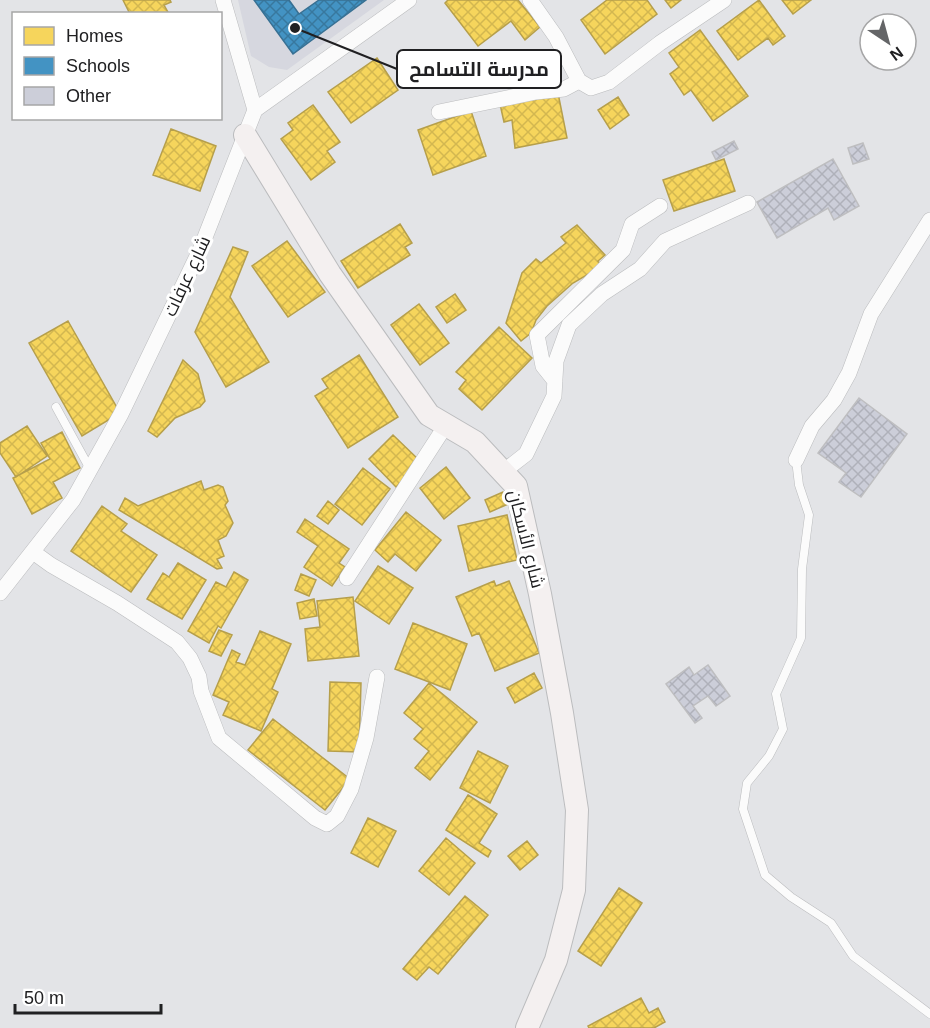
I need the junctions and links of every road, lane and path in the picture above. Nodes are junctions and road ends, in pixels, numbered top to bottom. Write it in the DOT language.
graph roads {
  1 [pos="223,0"];
  2 [pos="409,0"];
  3 [pos="530,0"];
  4 [pos="724,0"];
  5 [pos="579,81"];
  6 [pos="255,110"];
  7 [pos="439,112"];
  8 [pos="245,135"];
  9 [pos="748,204"];
  10 [pos="660,206"];
  11 [pos="930,220"];
  12 [pos="555,381"];
  13 [pos="56,407"];
  14 [pos="446,425"];
  15 [pos="796,460"];
  16 [pos="90,469"];
  17 [pos="503,472"];
  18 [pos="33,552"];
  19 [pos="347,578"];
  20 [pos="0,593"];
  21 [pos="377,677"];
  22 [pos="930,1014"];
  23 [pos="528,1028"];
  1 -- 6 [label="street"];
  2 -- 6 [label="street"];
  3 -- 5 [label="street"];
  4 -- 5 [label="street"];
  5 -- 7 [label="street"];
  6 -- 8 [label="street, شارع عرفات"];
  8 -- 14 [label="street, شارع الأسكان"];
  8 -- 16 [label="street, شارع عرفات"];
  9 -- 12 [label="street"];
  10 -- 12 [label="street"];
  11 -- 15 [label="street"];
  12 -- 17 [label="street"];
  13 -- 16 [label="lane"];
  14 -- 17 [label="street, شارع الأسكان"];
  14 -- 19 [label="street"];
  15 -- 22 [label="lane"];
  16 -- 18 [label="street, شارع عرفات"];
  17 -- 23 [label="street, شارع الأسكان"];
  18 -- 20 [label="street, شارع عرفات"];
  18 -- 21 [label="street"];
}
